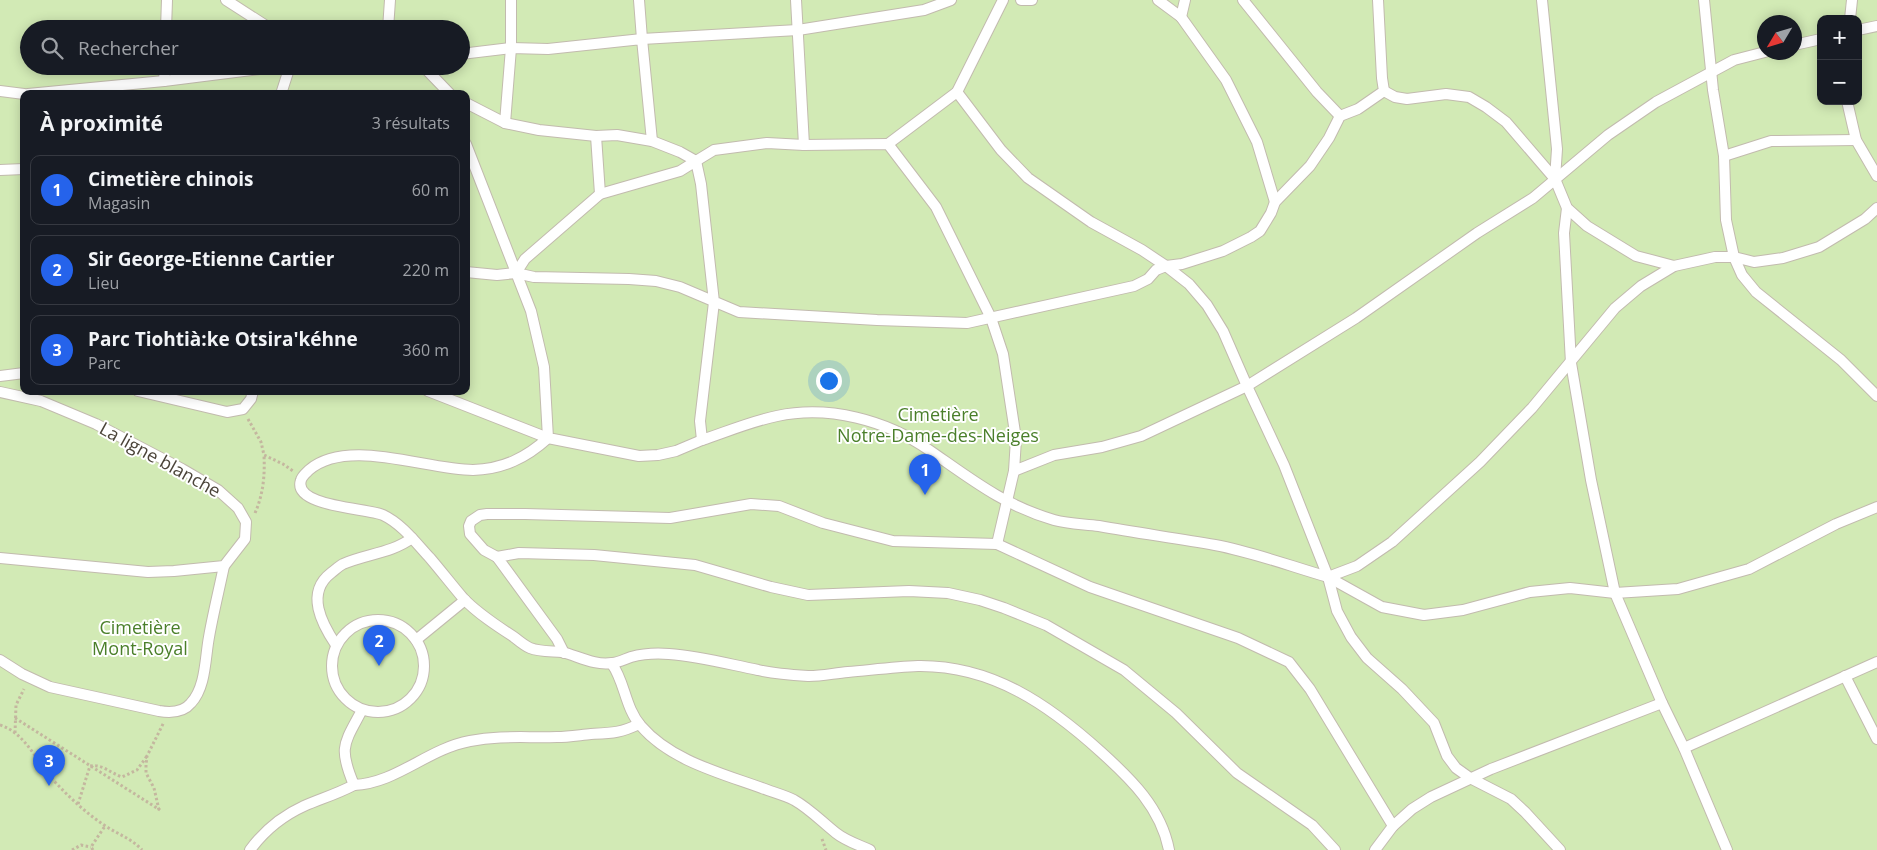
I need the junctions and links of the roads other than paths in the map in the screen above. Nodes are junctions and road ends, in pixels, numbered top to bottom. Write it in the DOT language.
graph roads {
  1 [pos="167,0"];
  2 [pos="226,0"];
  3 [pos="390,0"];
  4 [pos="511,0"];
  5 [pos="639,0"];
  6 [pos="796,0"];
  7 [pos="950,0"];
  8 [pos="1003,0"];
  9 [pos="1021,0"];
  10 [pos="1032,0"];
  11 [pos="1158,0"];
  12 [pos="1185,0"];
  13 [pos="1242,0"];
  14 [pos="1378,0"];
  15 [pos="1542,0"];
  16 [pos="1704,0"];
  17 [pos="1852,0"];
  18 [pos="1850,15"];
  19 [pos="1181,17"];
  20 [pos="166,20"];
  21 [pos="257,20"];
  22 [pos="389,20"];
  23 [pos="1877,26"];
  24 [pos="1862,29"];
  25 [pos="798,30"];
  26 [pos="642,39"];
  27 [pos="1817,40"];
  28 [pos="1802,43"];
  29 [pos="511,48"];
  30 [pos="470,53"];
  31 [pos="1757,54"];
  32 [pos="1712,71"];
  33 [pos="164,75"];
  34 [pos="212,75"];
  35 [pos="287,75"];
  36 [pos="432,75"];
  37 [pos="164,81"];
  38 [pos="70,90"];
  39 [pos="282,90"];
  40 [pos="446,90"];
  41 [pos="0,91"];
  42 [pos="1384,91"];
  43 [pos="957,92"];
  44 [pos="20,94"];
  45 [pos="470,105"];
  46 [pos="1848,105"];
  47 [pos="1340,116"];
  48 [pos="505,124"];
  49 [pos="596,136"];
  50 [pos="1856,140"];
  51 [pos="652,141"];
  52 [pos="888,144"];
  53 [pos="804,145"];
  54 [pos="470,154"];
  55 [pos="1724,156"];
  56 [pos="696,161"];
  57 [pos="20,169"];
  58 [pos="0,170"];
  59 [pos="1877,176"];
  60 [pos="1555,179"];
  61 [pos="600,194"];
  62 [pos="1275,202"];
  63 [pos="1567,208"];
  64 [pos="1877,208"];
  65 [pos="1734,257"];
  66 [pos="1166,266"];
  67 [pos="1674,266"];
  68 [pos="470,272"];
  69 [pos="516,273"];
  70 [pos="714,302"];
  71 [pos="991,318"];
  72 [pos="1571,363"];
  73 [pos="20,374"];
  74 [pos="0,376"];
  75 [pos="1246,386"];
  76 [pos="0,392"];
  77 [pos="155,395"];
  78 [pos="252,395"];
  79 [pos="438,395"];
  80 [pos="1877,396"];
  81 [pos="548,438"];
  82 [pos="702,440"];
  83 [pos="1014,471"];
  84 [pos="1007,501"];
  85 [pos="1877,507"];
  86 [pos="412,538"];
  87 [pos="997,544"];
  88 [pos="497,557"];
  89 [pos="0,558"];
  90 [pos="224,566"];
  91 [pos="1328,577"];
  92 [pos="1616,593"];
  93 [pos="465,600"];
  94 [pos="416,640"];
  95 [pos="336,646"];
  96 [pos="564,653"];
  97 [pos="0,660"];
  98 [pos="1877,662"];
  99 [pos="612,664"];
  100 [pos="1846,676"];
  101 [pos="1662,703"];
  102 [pos="362,710"];
  103 [pos="639,724"];
  104 [pos="1877,739"];
  105 [pos="1684,748"];
  106 [pos="1470,778"];
  107 [pos="354,785"];
  108 [pos="1393,826"];
  109 [pos="250,850"];
  110 [pos="870,850"];
  111 [pos="1169,850"];
  112 [pos="1335,850"];
  113 [pos="1375,850"];
  114 [pos="1560,850"];
  115 [pos="1727,850"];
  1 -- 20 [label="lane"];
  2 -- 21 [label="lane"];
  3 -- 22 [label="lane"];
  4 -- 29 [label="lane"];
  5 -- 26 [label="lane"];
  6 -- 25 [label="lane"];
  7 -- 25 [label="lane"];
  8 -- 43 [label="lane"];
  9 -- 10 [label="lane"];
  11 -- 19 [label="lane"];
  12 -- 19 [label="lane"];
  13 -- 47 [label="lane"];
  14 -- 42 [label="lane"];
  15 -- 60 [label="lane"];
  16 -- 32 [label="lane"];
  17 -- 18 [label="lane"];
  19 -- 62 [label="lane"];
  23 -- 24 [label="lane"];
  25 -- 26 [label="lane"];
  25 -- 53 [label="lane"];
  26 -- 29 [label="lane"];
  26 -- 51 [label="lane"];
  27 -- 28 [label="lane"];
  29 -- 30 [label="lane"];
  29 -- 48 [label="lane"];
  31 -- 32 [label="lane"];
  32 -- 55 [label="lane"];
  32 -- 60 [label="lane"];
  33 -- 37 [label="lane"];
  34 -- 37 [label="lane"];
  35 -- 39 [label="lane"];
  36 -- 40 [label="lane"];
  37 -- 38 [label="lane"];
  41 -- 44 [label="lane"];
  42 -- 47 [label="lane"];
  42 -- 60 [label="lane"];
  43 -- 52 [label="lane"];
  43 -- 66 [label="lane"];
  45 -- 48 [label="lane"];
  46 -- 50 [label="lane"];
  47 -- 62 [label="lane"];
  48 -- 49 [label="lane"];
  49 -- 51 [label="lane"];
  49 -- 61 [label="lane"];
  50 -- 55 [label="lane"];
  50 -- 59 [label="lane"];
  51 -- 56 [label="lane"];
  52 -- 53 [label="lane"];
  52 -- 71 [label="lane"];
  53 -- 56 [label="lane"];
  54 -- 69 [label="lane"];
  55 -- 65 [label="lane"];
  56 -- 61 [label="lane"];
  56 -- 70 [label="lane"];
  57 -- 58 [label="lane"];
  60 -- 63 [label="lane"];
  60 -- 75 [label="lane"];
  61 -- 69 [label="lane"];
  62 -- 66 [label="lane"];
  63 -- 67 [label="lane"];
  63 -- 72 [label="lane"];
  64 -- 65 [label="lane"];
  65 -- 67 [label="lane"];
  65 -- 80 [label="lane"];
  66 -- 71 [label="lane"];
  66 -- 75 [label="lane"];
  67 -- 72 [label="lane"];
  68 -- 69 [label="lane"];
  69 -- 70 [label="lane"];
  69 -- 81 [label="lane"];
  70 -- 71 [label="lane"];
  70 -- 82 [label="lane"];
  71 -- 83 [label="lane"];
  72 -- 91 [label="lane"];
  72 -- 92 [label="lane"];
  73 -- 74 [label="lane"];
  75 -- 83 [label="lane"];
  75 -- 91 [label="lane"];
  76 -- 90 [label="lane, La ligne blanche"];
  77 -- 78 [label="lane"];
  79 -- 81 [label="lane"];
  81 -- 82 [label="lane"];
  81 -- 86 [label="lane"];
  82 -- 84 [label="lane"];
  83 -- 84 [label="lane"];
  84 -- 87 [label="lane"];
  84 -- 91 [label="lane"];
  85 -- 92 [label="lane"];
  86 -- 93 [label="lane"];
  86 -- 95 [label="lane"];
  87 -- 88 [label="lane"];
  87 -- 108 [label="lane"];
  88 -- 96 [label="lane"];
  88 -- 112 [label="lane"];
  89 -- 90 [label="lane"];
  90 -- 97 [label="lane"];
  91 -- 92 [label="lane"];
  91 -- 106 [label="lane"];
  92 -- 101 [label="lane"];
  93 -- 94 [label="lane"];
  93 -- 96 [label="lane"];
  94 -- 95 [label="lane"];
  94 -- 102 [label="lane"];
  95 -- 102 [label="lane"];
  96 -- 99 [label="lane"];
  98 -- 100 [label="lane"];
  99 -- 103 [label="lane"];
  99 -- 111 [label="lane"];
  100 -- 104 [label="lane"];
  100 -- 105 [label="lane"];
  101 -- 105 [label="lane"];
  101 -- 106 [label="lane"];
  102 -- 107 [label="lane"];
  103 -- 107 [label="lane"];
  103 -- 110 [label="lane"];
  105 -- 115 [label="lane"];
  106 -- 108 [label="lane"];
  106 -- 114 [label="lane"];
  107 -- 109 [label="lane"];
  108 -- 113 [label="lane"];
}
